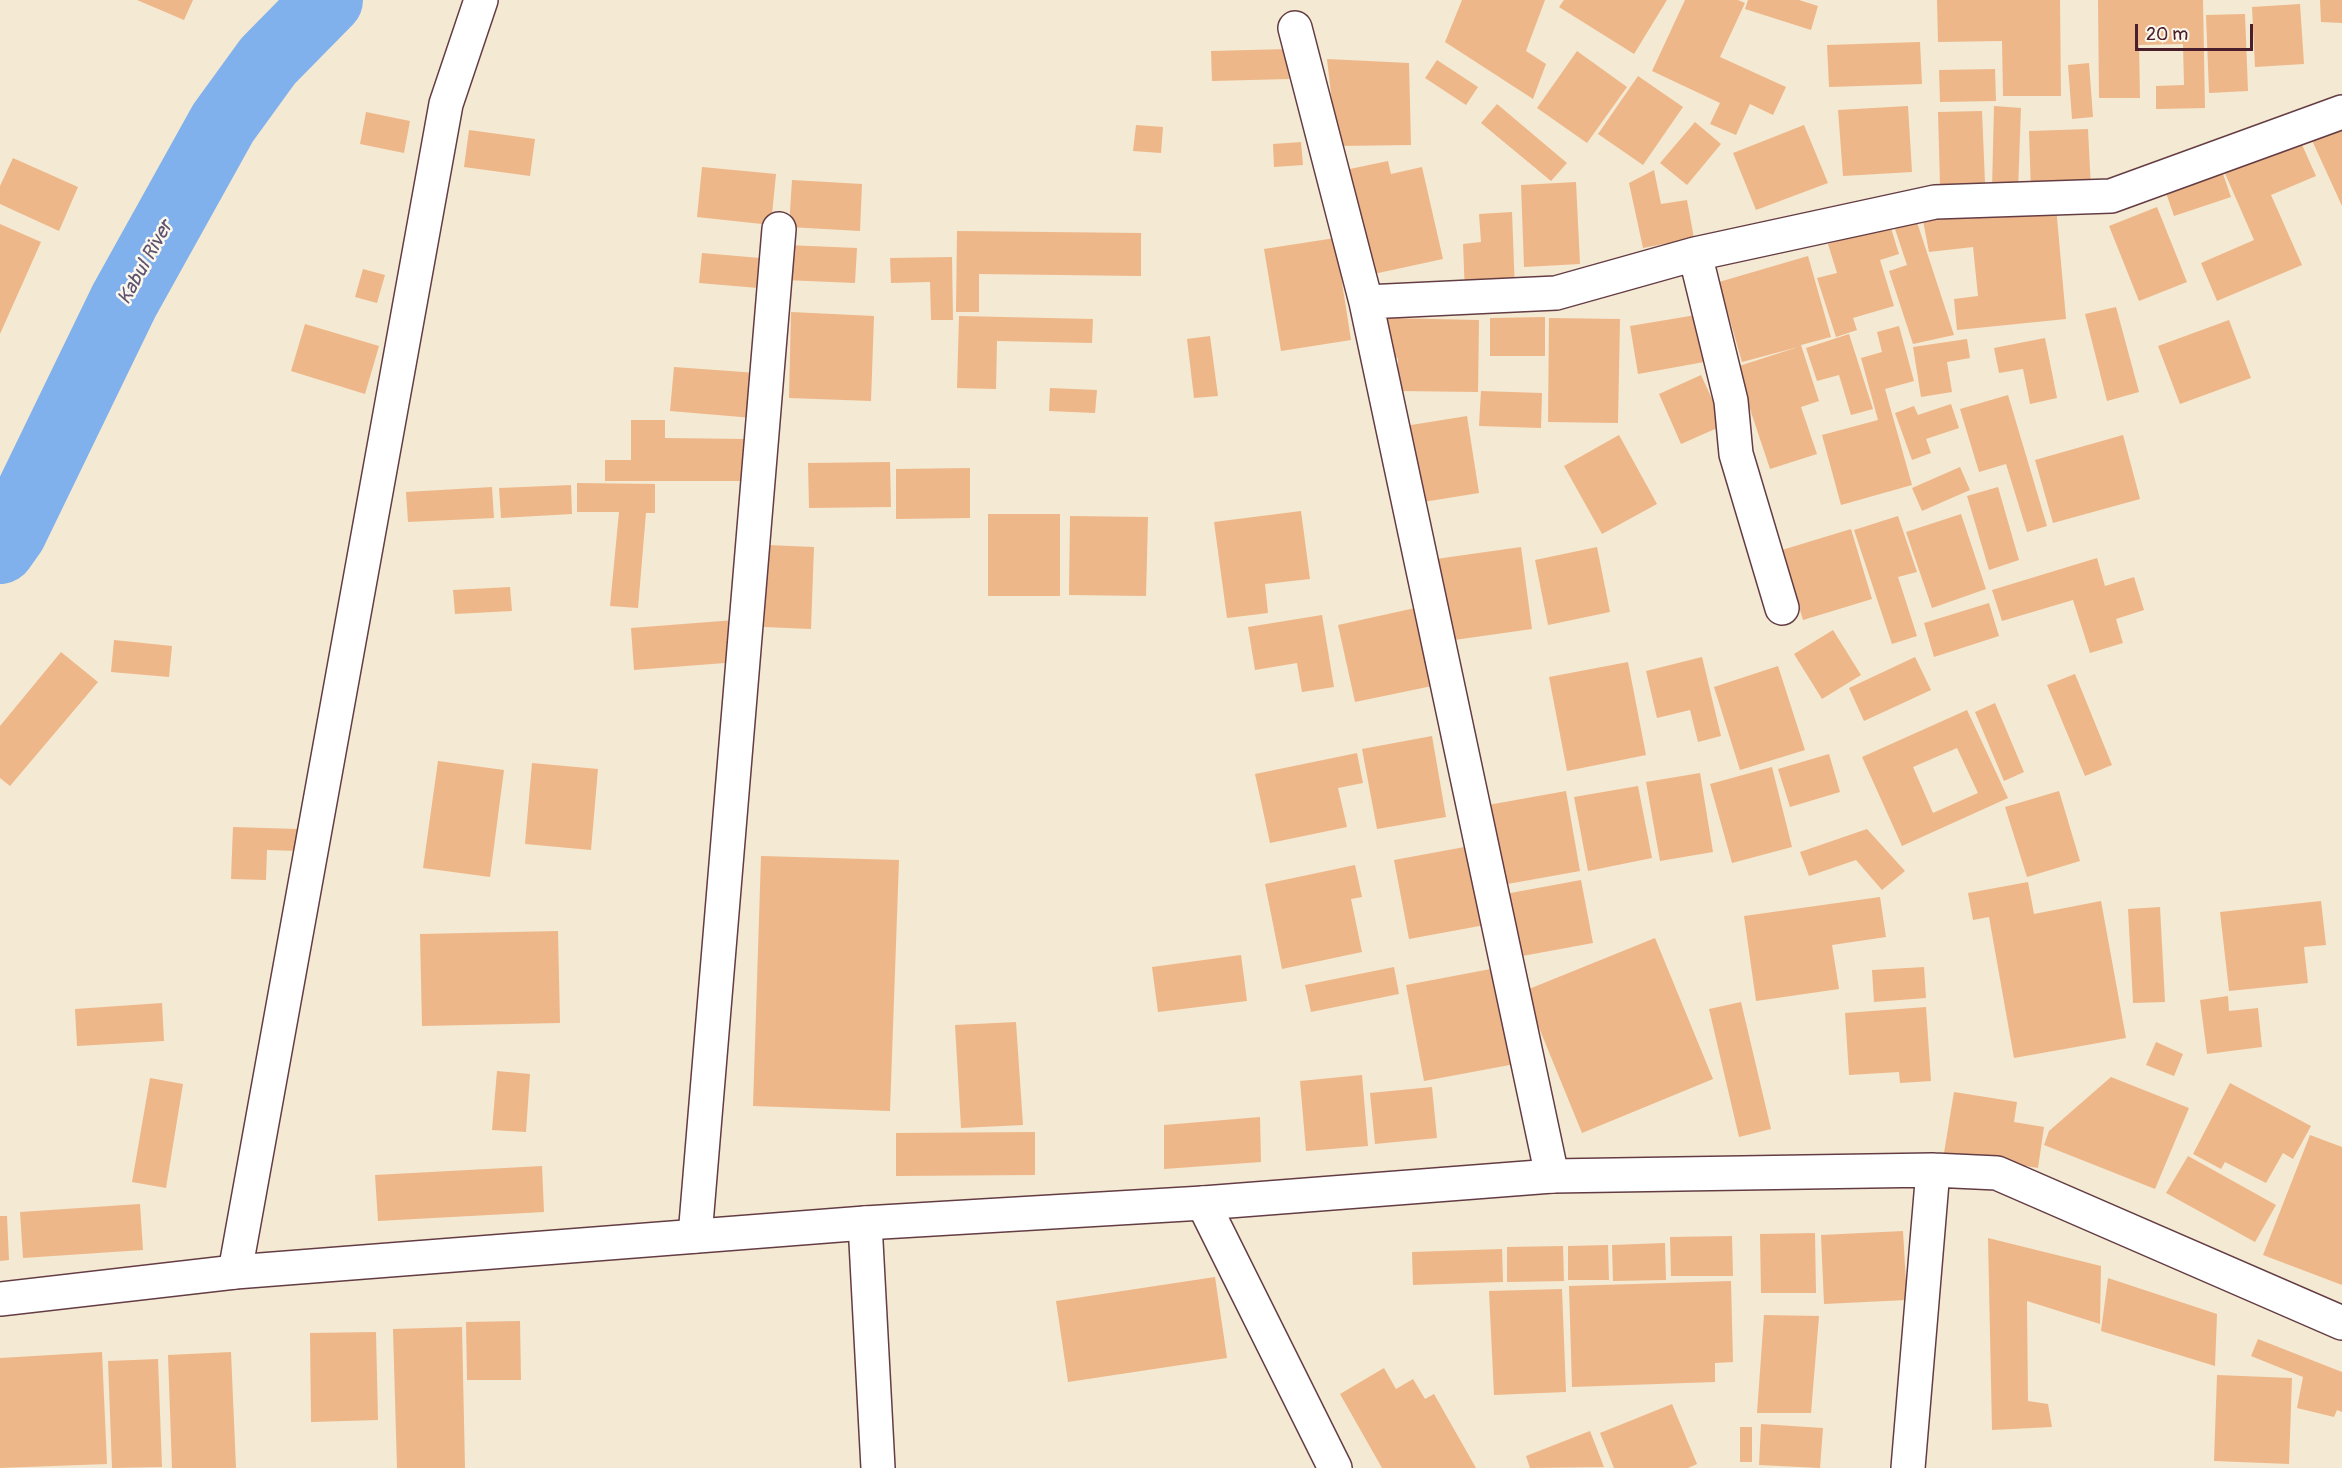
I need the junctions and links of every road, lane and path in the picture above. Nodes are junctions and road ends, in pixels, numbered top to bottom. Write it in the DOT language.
graph roads {
  1 [pos="481,0"];
  2 [pos="1295,28"];
  3 [pos="2342,112"];
  4 [pos="779,229"];
  5 [pos="1695,254"];
  6 [pos="1366,302"];
  7 [pos="1782,608"];
  8 [pos="1933,1170"];
  9 [pos="1552,1176"];
  10 [pos="1203,1203"];
  11 [pos="865,1223"];
  12 [pos="695,1236"];
  13 [pos="235,1272"];
  14 [pos="0,1299"];
  15 [pos="2342,1323"];
  16 [pos="878,1468"];
  17 [pos="1335,1468"];
  18 [pos="1908,1468"];
  1 -- 13 [label="street"];
  2 -- 6 [label="street"];
  3 -- 5 [label="street"];
  4 -- 12 [label="street"];
  5 -- 6 [label="street"];
  5 -- 7 [label="street"];
  6 -- 9 [label="street"];
  8 -- 9 [label="street"];
  8 -- 15 [label="street"];
  8 -- 18 [label="street"];
  9 -- 10 [label="street"];
  10 -- 11 [label="street"];
  10 -- 17 [label="street"];
  11 -- 12 [label="street"];
  11 -- 16 [label="street"];
  12 -- 13 [label="street"];
  13 -- 14 [label="street"];
}
